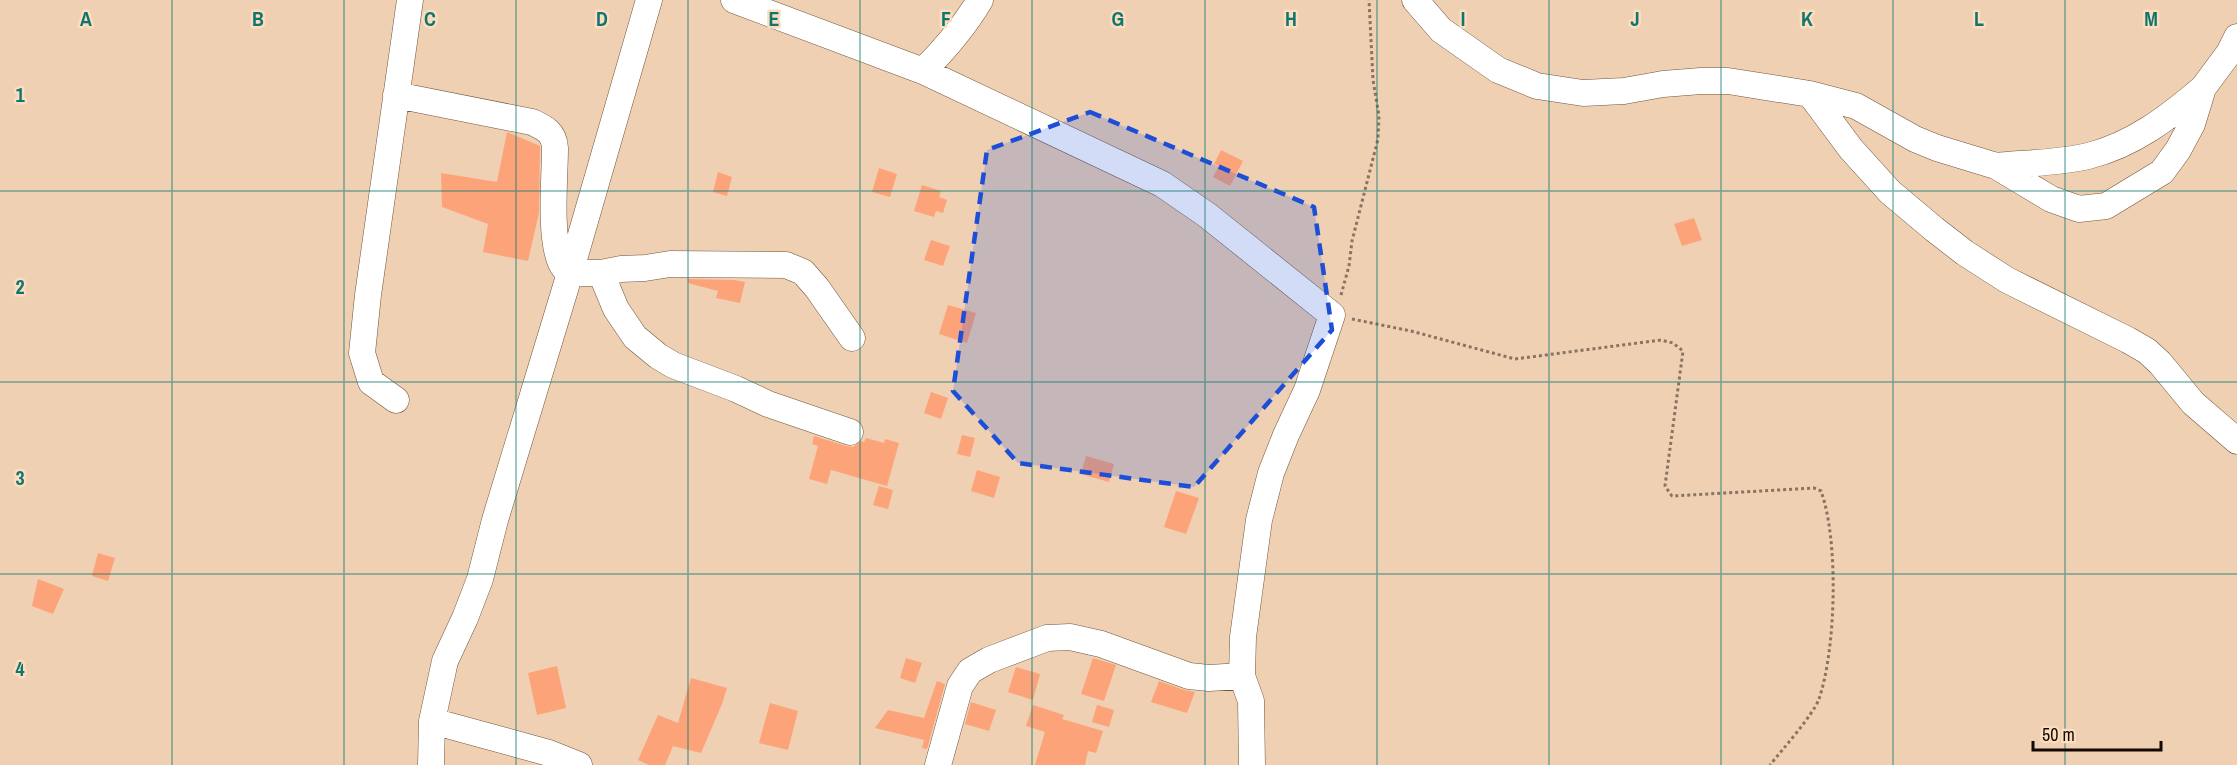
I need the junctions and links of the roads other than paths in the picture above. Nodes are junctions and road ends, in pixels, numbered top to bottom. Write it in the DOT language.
graph roads {
  1 [pos="410,0"];
  2 [pos="649,0"];
  3 [pos="734,0"];
  4 [pos="980,0"];
  5 [pos="1415,0"];
  6 [pos="2237,37"];
  7 [pos="923,71"];
  8 [pos="2203,88"];
  9 [pos="1810,94"];
  10 [pos="396,95"];
  11 [pos="1996,166"];
  12 [pos="570,273"];
  13 [pos="601,273"];
  14 [pos="852,338"];
  15 [pos="396,400"];
  16 [pos="850,432"];
  17 [pos="2237,441"];
  18 [pos="1242,676"];
  19 [pos="432,721"];
  20 [pos="431,765"];
  21 [pos="579,765"];
  22 [pos="938,765"];
  23 [pos="1252,765"];
  1 -- 10 [label="street"];
  2 -- 12 [label="street"];
  3 -- 7 [label="street"];
  4 -- 7 [label="street"];
  5 -- 9 [label="street"];
  6 -- 8 [label="street"];
  7 -- 18 [label="street"];
  8 -- 11 [label="street"];
  8 -- 11 [label="street"];
  9 -- 11 [label="street"];
  9 -- 17 [label="street"];
  10 -- 12 [label="street"];
  10 -- 15 [label="street"];
  12 -- 13 [label="street"];
  12 -- 19 [label="street"];
  13 -- 14 [label="street"];
  13 -- 16 [label="street"];
  18 -- 22 [label="street"];
  18 -- 23 [label="street"];
  19 -- 20 [label="street"];
  19 -- 21 [label="street"];
}
